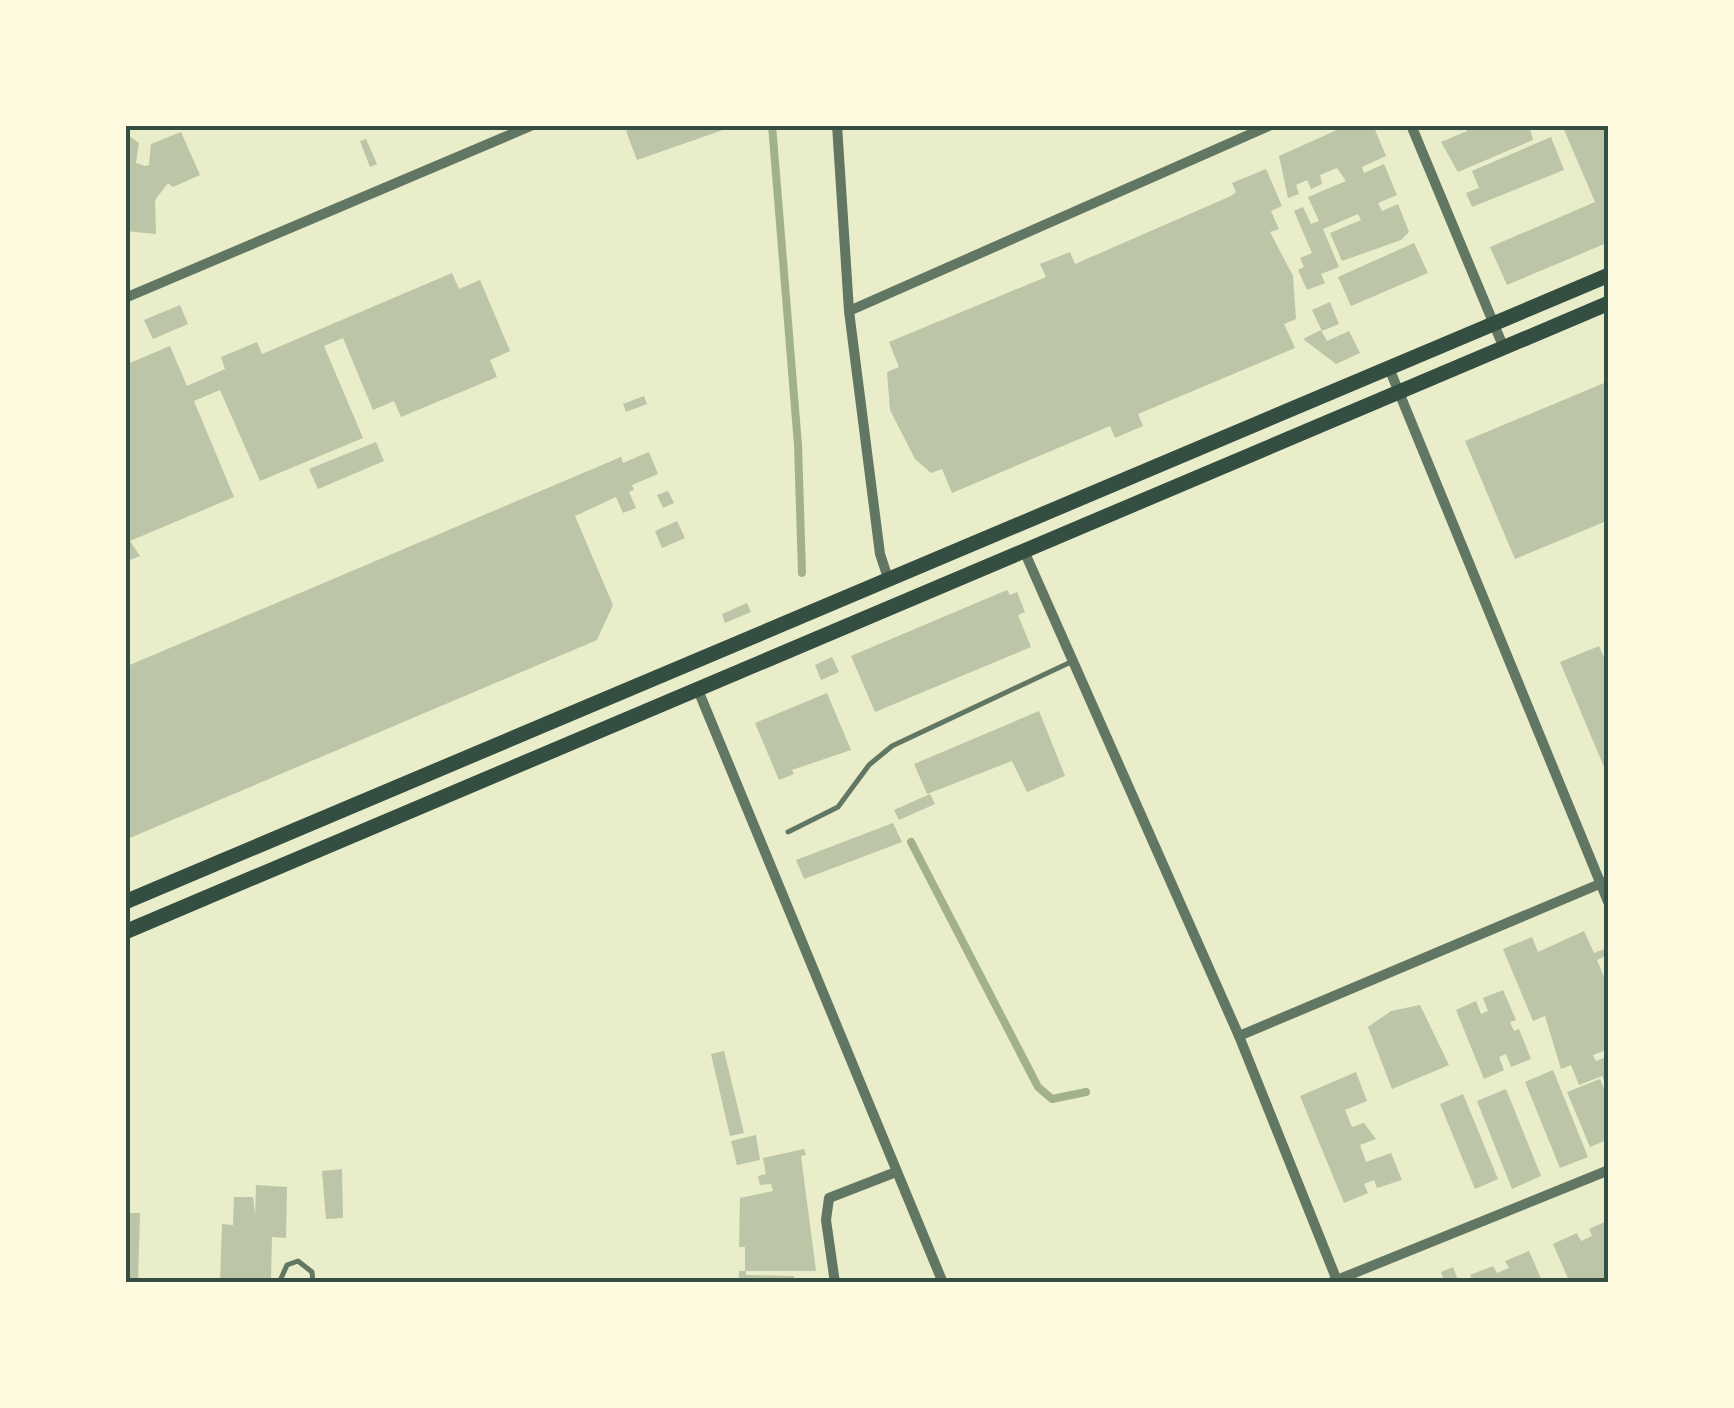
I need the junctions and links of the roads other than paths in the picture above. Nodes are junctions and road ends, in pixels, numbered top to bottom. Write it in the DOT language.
graph roads {
  1 [pos="533,125"];
  2 [pos="837,125"];
  3 [pos="1271,125"];
  4 [pos="1411,125"];
  5 [pos="1609,276"];
  6 [pos="125,298"];
  7 [pos="1609,302"];
  8 [pos="849,311"];
  9 [pos="1494,324"];
  10 [pos="1503,346"];
  11 [pos="1389,368"];
  12 [pos="1398,390"];
  13 [pos="1025,553"];
  14 [pos="888,578"];
  15 [pos="1073,661"];
  16 [pos="698,690"];
  17 [pos="788,832"];
  18 [pos="1605,882"];
  19 [pos="125,902"];
  20 [pos="1609,904"];
  21 [pos="125,932"];
  22 [pos="1239,1036"];
  23 [pos="1609,1170"];
  24 [pos="896,1172"];
  25 [pos="1335,1282"];
  26 [pos="278,1283"];
  27 [pos="313,1283"];
  28 [pos="834,1283"];
  29 [pos="943,1283"];
  1 -- 6 [label="street"];
  2 -- 8 [label="street"];
  3 -- 8 [label="street"];
  4 -- 9 [label="street"];
  5 -- 9 [label="main road"];
  7 -- 10 [label="main road"];
  8 -- 14 [label="street"];
  9 -- 10 [label="street"];
  9 -- 11 [label="main road"];
  10 -- 12 [label="main road"];
  11 -- 12 [label="street"];
  11 -- 14 [label="main road"];
  12 -- 13 [label="main road"];
  12 -- 18 [label="street"];
  13 -- 15 [label="street"];
  13 -- 16 [label="main road"];
  14 -- 19 [label="main road"];
  15 -- 17 [label="lane"];
  15 -- 22 [label="street"];
  16 -- 21 [label="main road"];
  16 -- 24 [label="street"];
  18 -- 20 [label="street"];
  18 -- 22 [label="street"];
  22 -- 25 [label="street"];
  23 -- 25 [label="street"];
  24 -- 28 [label="street"];
  24 -- 29 [label="street"];
  26 -- 27 [label="lane"];
}
